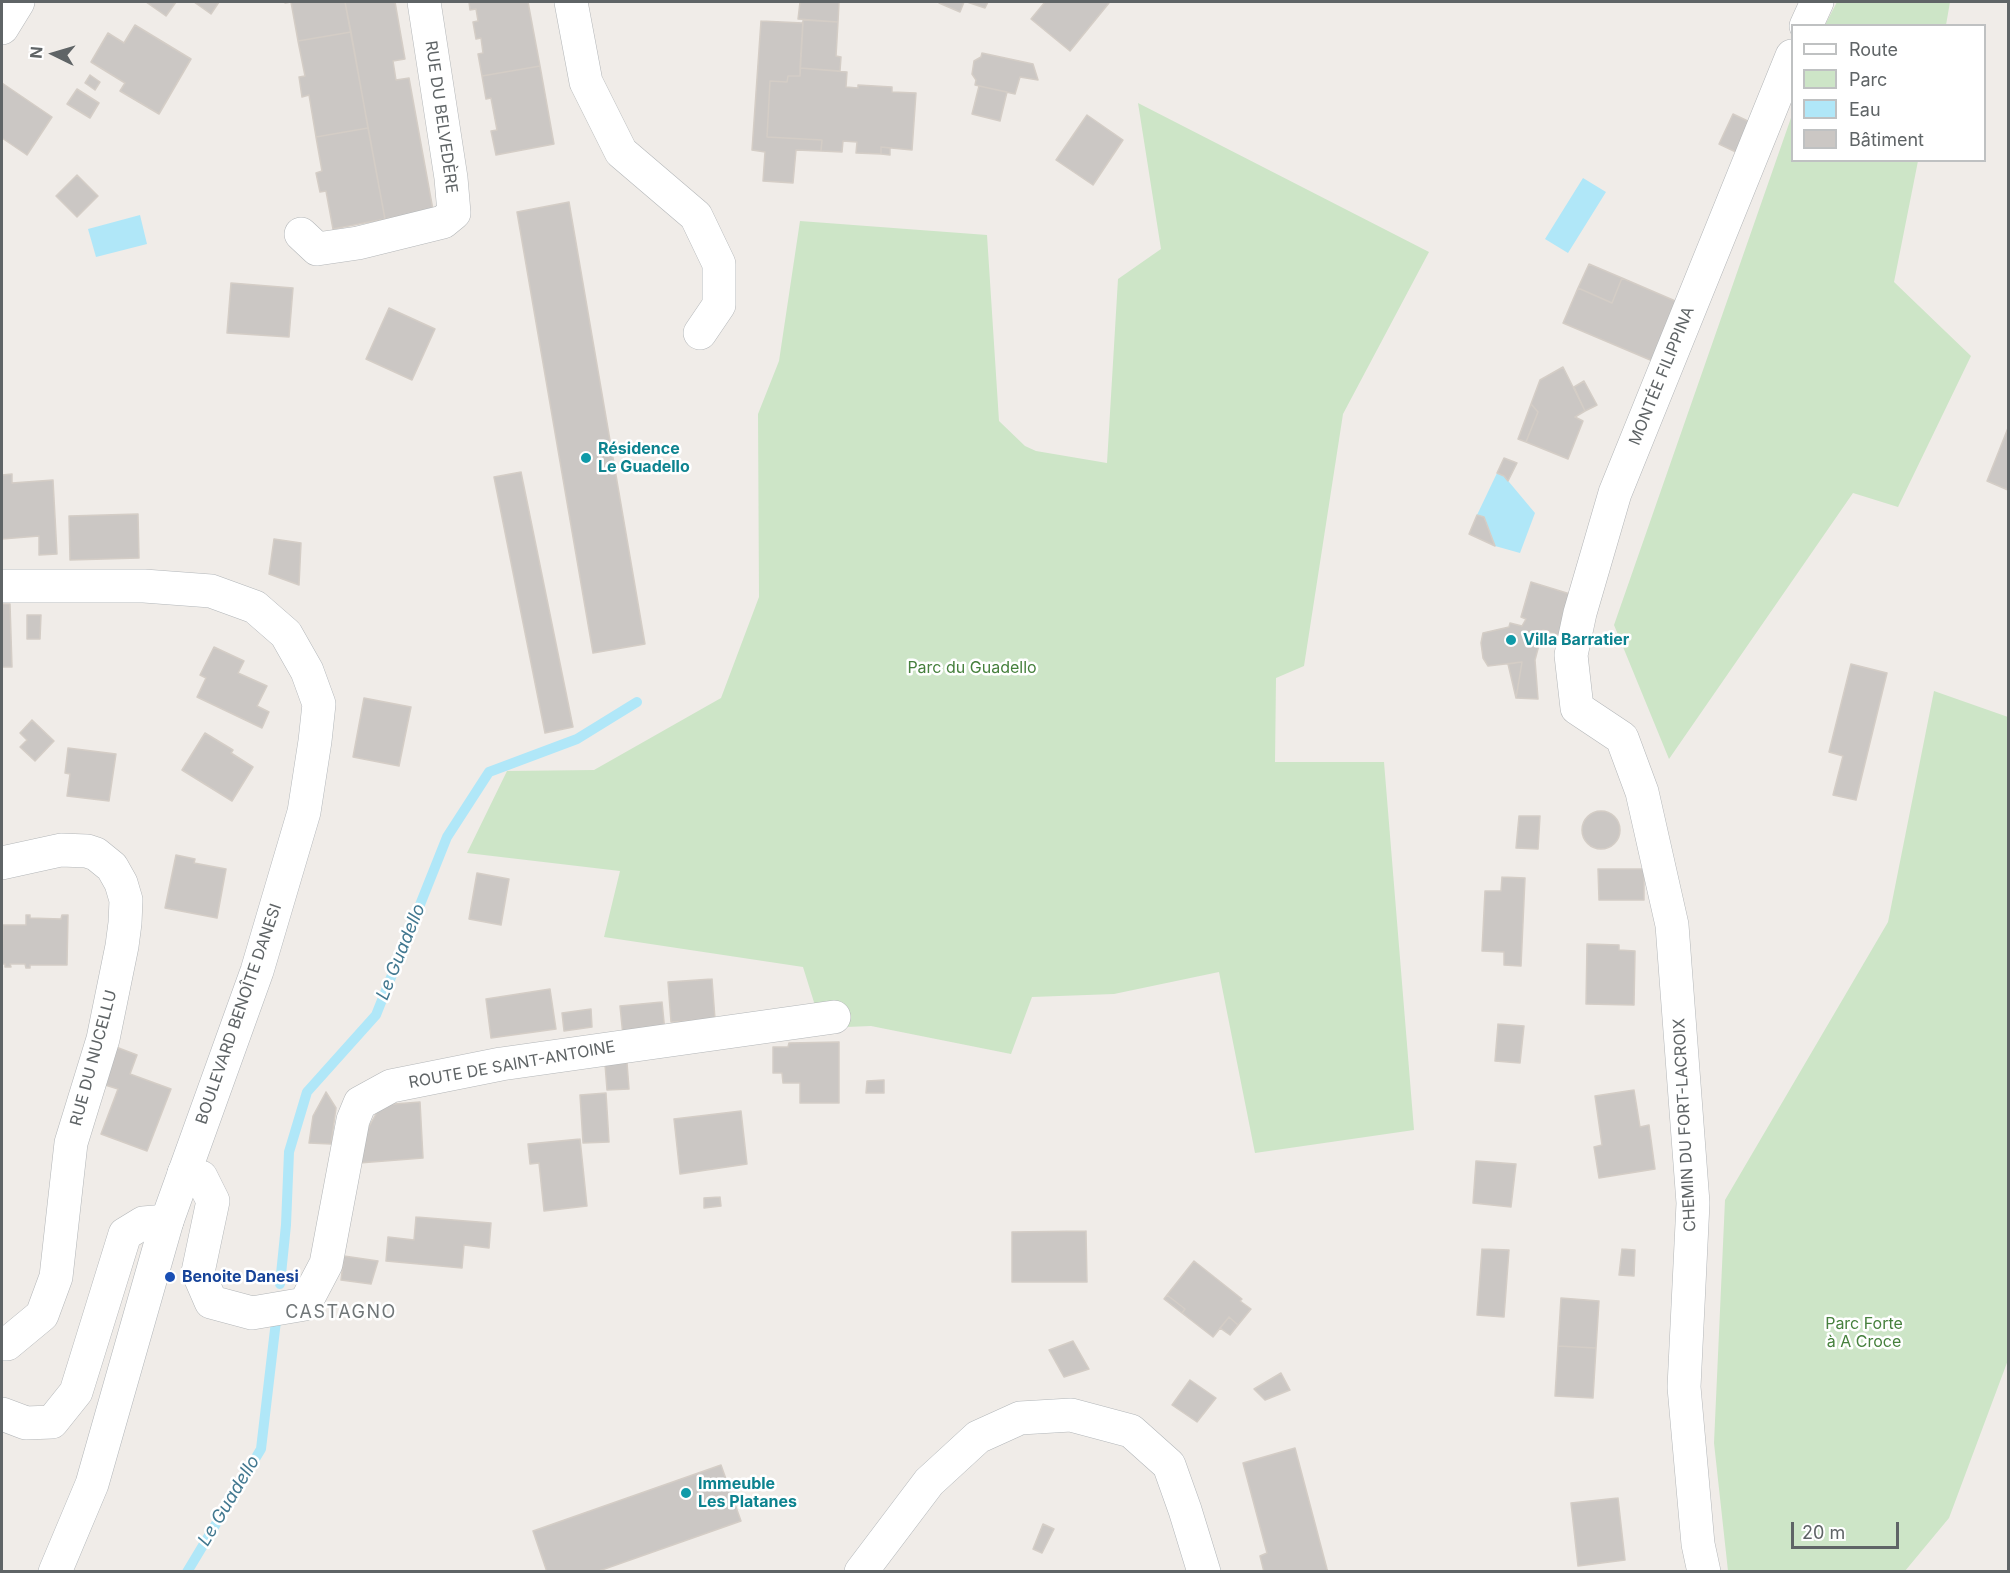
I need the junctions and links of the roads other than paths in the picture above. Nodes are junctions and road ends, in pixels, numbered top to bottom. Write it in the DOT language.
graph roads {
  1 [pos="18,2"];
  2 [pos="424,2"];
  3 [pos="571,2"];
  4 [pos="1816,2"];
  5 [pos="1807,24"];
  6 [pos="2,28"];
  7 [pos="1791,58"];
  8 [pos="301,234"];
  9 [pos="700,333"];
  10 [pos="2,586"];
  11 [pos="1577,708"];
  12 [pos="2,862"];
  13 [pos="834,1017"];
  14 [pos="184,1173"];
  15 [pos="167,1221"];
  16 [pos="2,1344"];
  17 [pos="2,1414"];
  18 [pos="55,1572"];
  19 [pos="861,1572"];
  20 [pos="1203,1572"];
  21 [pos="1704,1572"];
  1 -- 6 [label="street"];
  2 -- 8 [label="street, RUE DU BELVEDÈRE"];
  3 -- 9 [label="street"];
  4 -- 5 [label="street"];
  7 -- 11 [label="street, MONTÉE FILIPPINA"];
  10 -- 14 [label="street, BOULEVARD BENOÎTE DANESI"];
  11 -- 21 [label="street, CHEMIN DU FORT-LACROIX"];
  12 -- 16 [label="street, RUE DU NUCELLU"];
  13 -- 14 [label="street, ROUTE DE SAINT-ANTOINE"];
  14 -- 15 [label="street, BOULEVARD BENOÎTE DANESI"];
  15 -- 17 [label="street"];
  15 -- 18 [label="street, BOULEVARD BENOÎTE DANESI"];
  19 -- 20 [label="street"];
}
